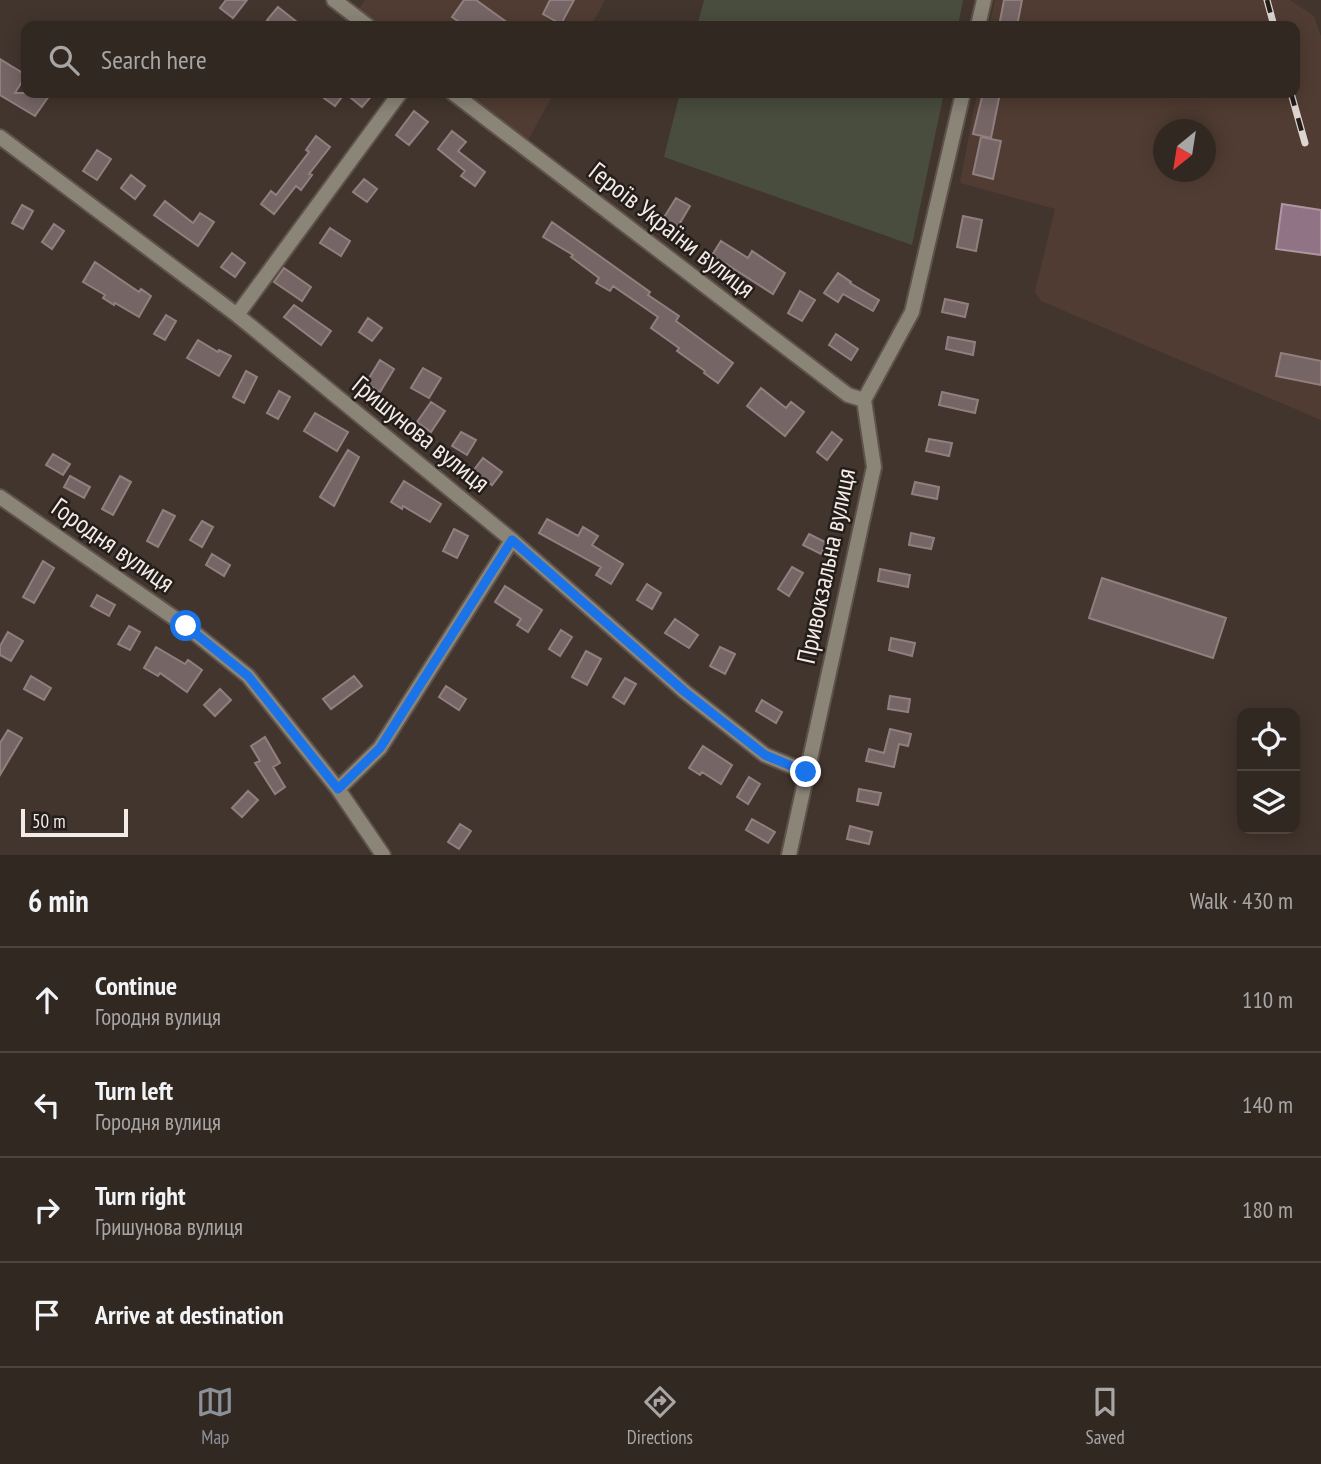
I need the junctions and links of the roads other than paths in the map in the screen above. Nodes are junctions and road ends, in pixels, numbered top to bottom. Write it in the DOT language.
graph roads {
  1 [pos="984,0"];
  2 [pos="341,2"];
  3 [pos="362,21"];
  4 [pos="979,21"];
  5 [pos="396,98"];
  6 [pos="460,98"];
  7 [pos="962,98"];
  8 [pos="0,137"];
  9 [pos="237,315"];
  10 [pos="864,400"];
  11 [pos="0,497"];
  12 [pos="512,540"];
  13 [pos="806,772"];
  14 [pos="338,789"];
  15 [pos="383,855"];
  16 [pos="789,855"];
  1 -- 4 [label="street"];
  2 -- 3 [label="street"];
  5 -- 9 [label="street"];
  6 -- 10 [label="street, Героїв України вулиця"];
  7 -- 10 [label="street"];
  8 -- 9 [label="street, Гришунова вулиця"];
  9 -- 12 [label="street, Гришунова вулиця"];
  10 -- 13 [label="street, Привокзальна вулиця"];
  11 -- 14 [label="street, Городня вулиця"];
  12 -- 13 [label="street, Гришунова вулиця"];
  12 -- 14 [label="street"];
  13 -- 16 [label="street, Привокзальна вулиця"];
  14 -- 15 [label="street, Городня вулиця"];
}
